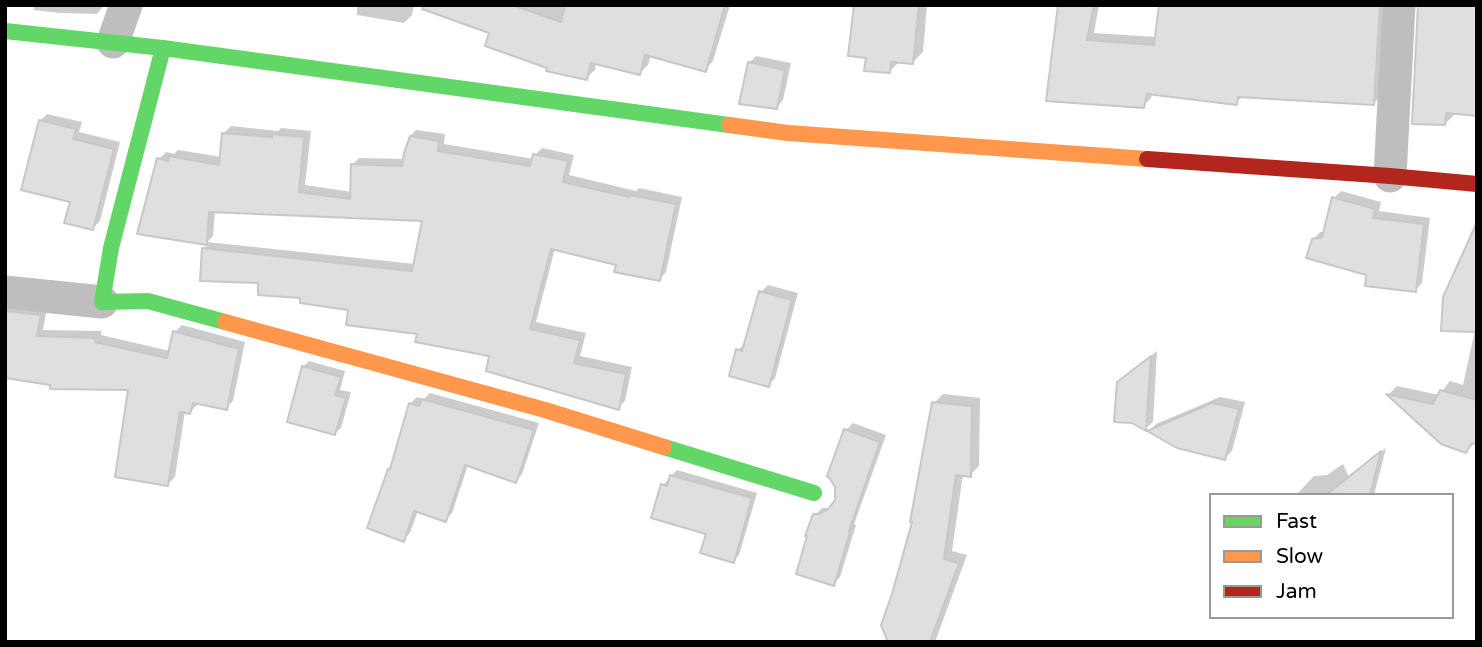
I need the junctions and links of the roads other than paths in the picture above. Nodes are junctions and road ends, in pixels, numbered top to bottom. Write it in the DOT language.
graph roads {
  1 [pos="126,5"];
  2 [pos="1399,5"];
  3 [pos="5,31"];
  4 [pos="113,42"];
  5 [pos="163,48"];
  6 [pos="1390,176"];
  7 [pos="1477,184"];
  8 [pos="5,292"];
  9 [pos="102,302"];
  10 [pos="814,493"];
  1 -- 4 [label="street"];
  2 -- 6 [label="street"];
  3 -- 4 [label="street"];
  4 -- 5 [label="street"];
  5 -- 6 [label="street"];
  5 -- 9 [label="street"];
  6 -- 7 [label="street"];
  8 -- 9 [label="street"];
  9 -- 10 [label="street"];
}
